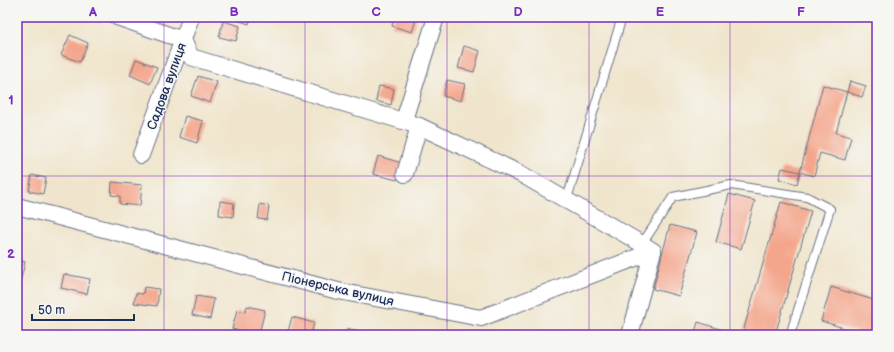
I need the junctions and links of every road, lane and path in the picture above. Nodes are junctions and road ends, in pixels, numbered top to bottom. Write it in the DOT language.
graph roads {
  1 [pos="117,17"];
  2 [pos="191,17"];
  3 [pos="436,17"];
  4 [pos="622,17"];
  5 [pos="183,40"];
  6 [pos="404,120"];
  7 [pos="419,126"];
  8 [pos="142,155"];
  9 [pos="406,174"];
  10 [pos="567,199"];
  11 [pos="17,206"];
  12 [pos="647,247"];
  13 [pos="630,335"];
  14 [pos="790,335"];
  1 -- 5 [label="street"];
  2 -- 5 [label="street, Садова вулиця"];
  3 -- 6 [label="street"];
  4 -- 10 [label="lane"];
  5 -- 6 [label="street"];
  5 -- 8 [label="street, Садова вулиця"];
  6 -- 7 [label="street"];
  7 -- 9 [label="street"];
  7 -- 10 [label="street"];
  10 -- 12 [label="street"];
  11 -- 12 [label="street, Піонерська вулиця"];
  12 -- 13 [label="street"];
  12 -- 14 [label="lane"];
}
